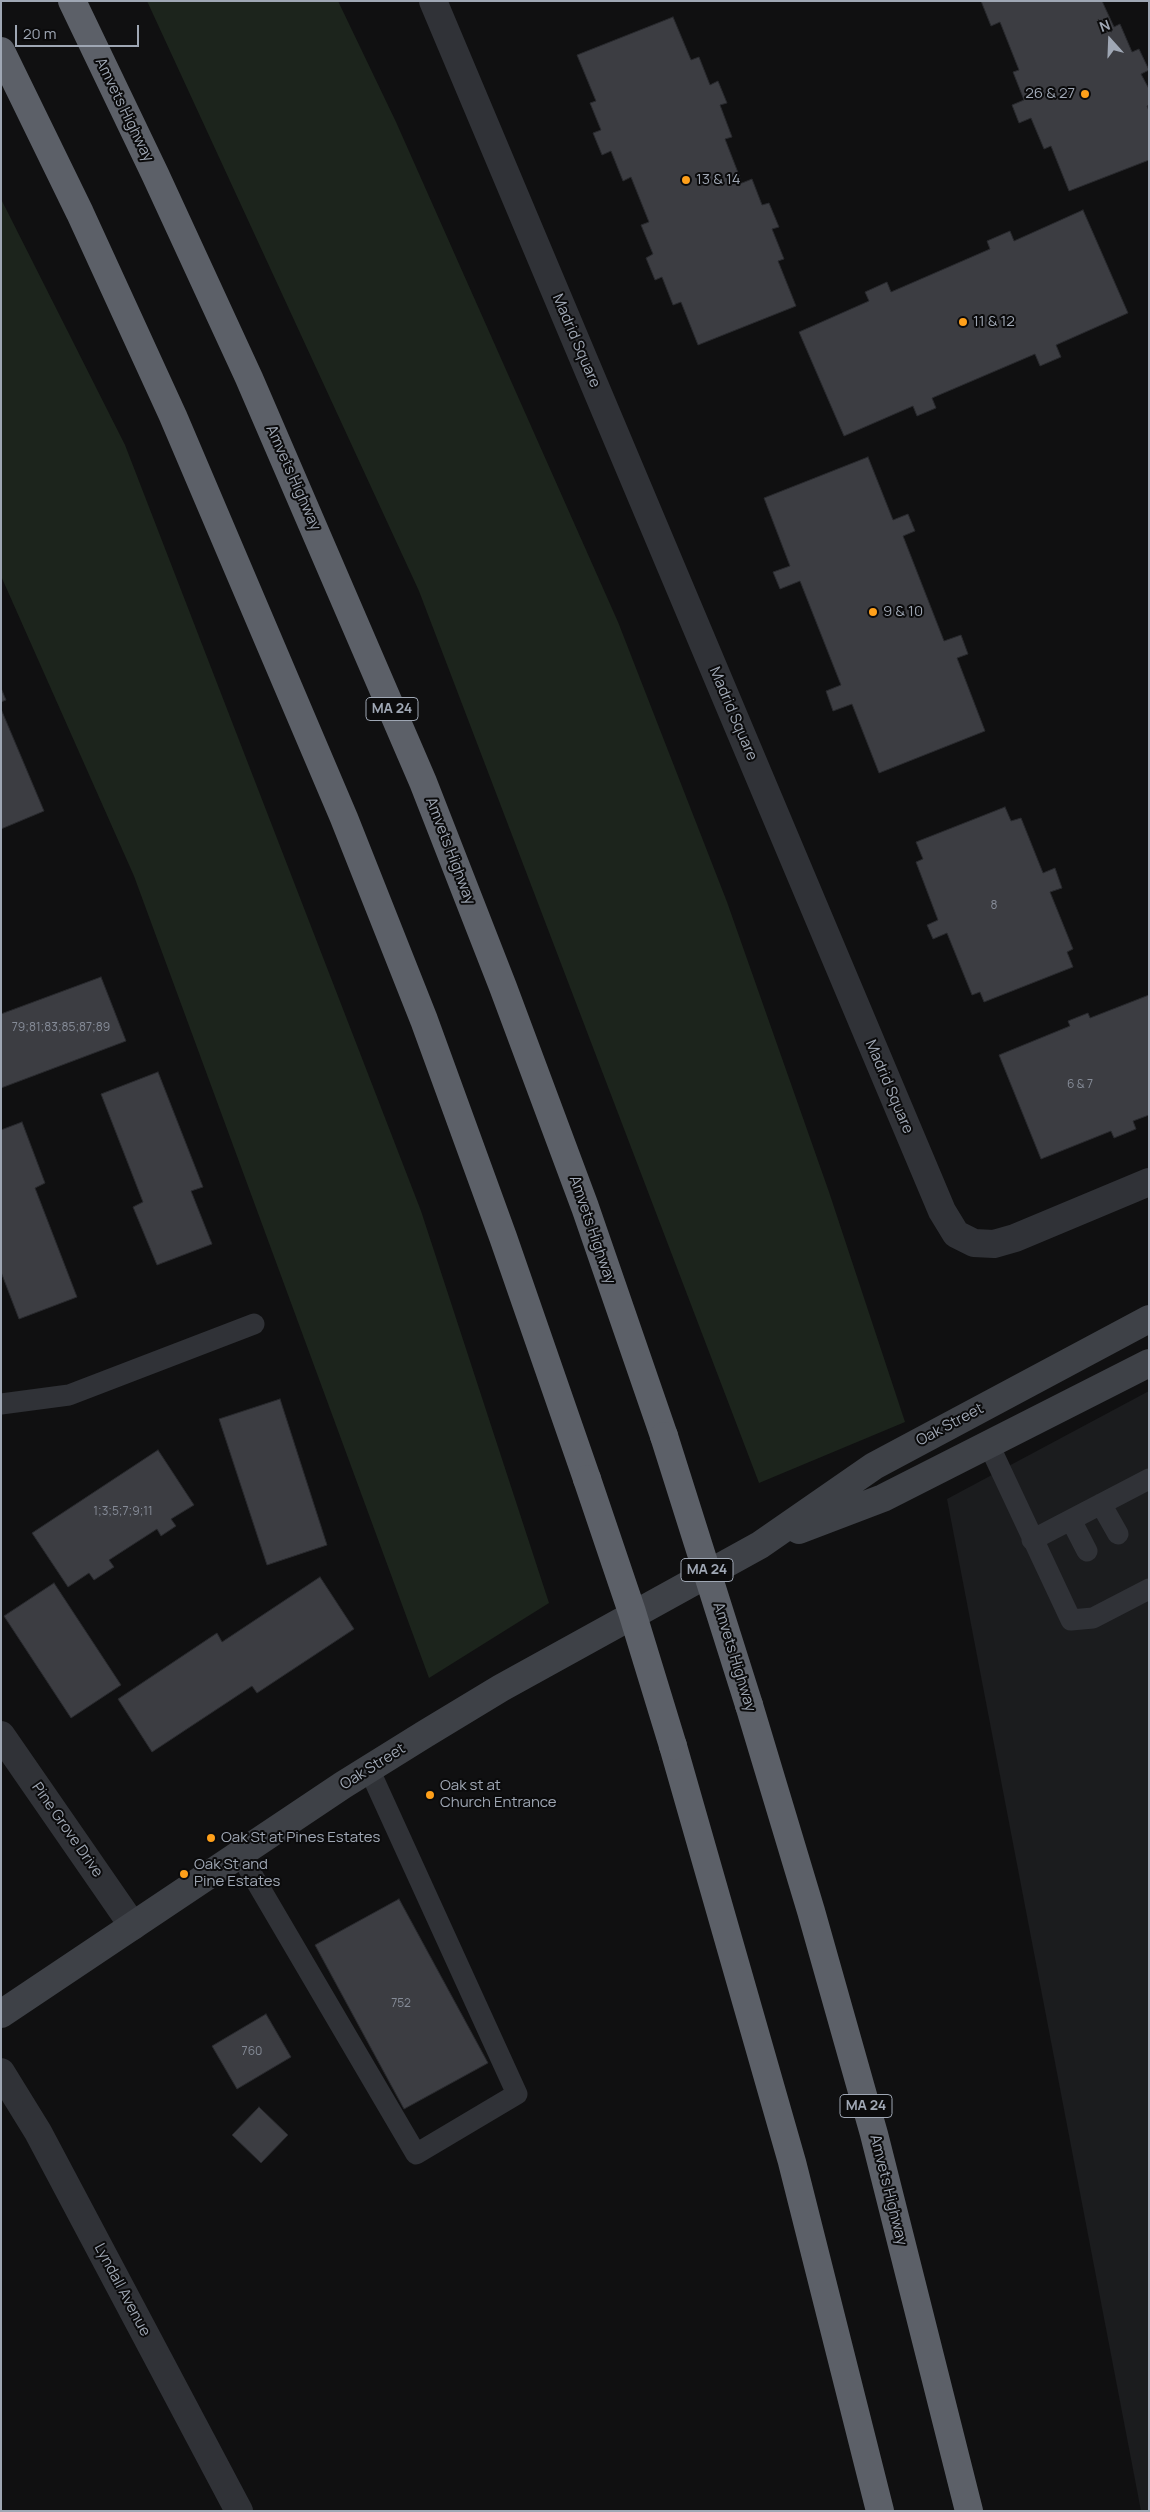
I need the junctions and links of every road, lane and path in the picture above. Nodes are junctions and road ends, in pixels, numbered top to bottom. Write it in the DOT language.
graph roads {
  1 [pos="72,1"];
  2 [pos="433,1"];
  3 [pos="1,51"];
  4 [pos="1149,1182"];
  5 [pos="1149,1319"];
  6 [pos="254,1324"];
  7 [pos="1149,1363"];
  8 [pos="1,1404"];
  9 [pos="989,1445"];
  10 [pos="1149,1478"];
  11 [pos="1101,1504"];
  12 [pos="1071,1520"];
  13 [pos="1118,1534"];
  14 [pos="1032,1540"];
  15 [pos="760,1545"];
  16 [pos="1086,1551"];
  17 [pos="1145,1585"];
  18 [pos="1,1735"];
  19 [pos="369,1769"];
  20 [pos="240,1854"];
  21 [pos="133,1926"];
  22 [pos="1,2014"];
  23 [pos="1,2072"];
  24 [pos="239,2511"];
  25 [pos="880,2511"];
  26 [pos="970,2511"];
  1 -- 26 [label="highway, Amvets Highway / MA 24, bridge"];
  2 -- 4 [label="street, Madrid Square"];
  3 -- 25 [label="highway, bridge"];
  5 -- 15 [label="main road, Oak Street"];
  6 -- 8 [label="lane"];
  7 -- 9 [label="main road, Oak Street"];
  9 -- 14 [label="lane"];
  9 -- 15 [label="main road, Oak Street"];
  10 -- 11 [label="lane"];
  11 -- 12 [label="lane"];
  11 -- 13 [label="lane"];
  12 -- 14 [label="lane"];
  12 -- 16 [label="lane"];
  14 -- 17 [label="lane"];
  15 -- 19 [label="main road, Oak Street"];
  18 -- 21 [label="street, Pine Grove Drive"];
  19 -- 20 [label="main road, Oak Street"];
  19 -- 20 [label="lane"];
  20 -- 21 [label="main road, Oak Street"];
  21 -- 22 [label="main road, Oak Street"];
  23 -- 24 [label="street, Lyndall Avenue"];
}
